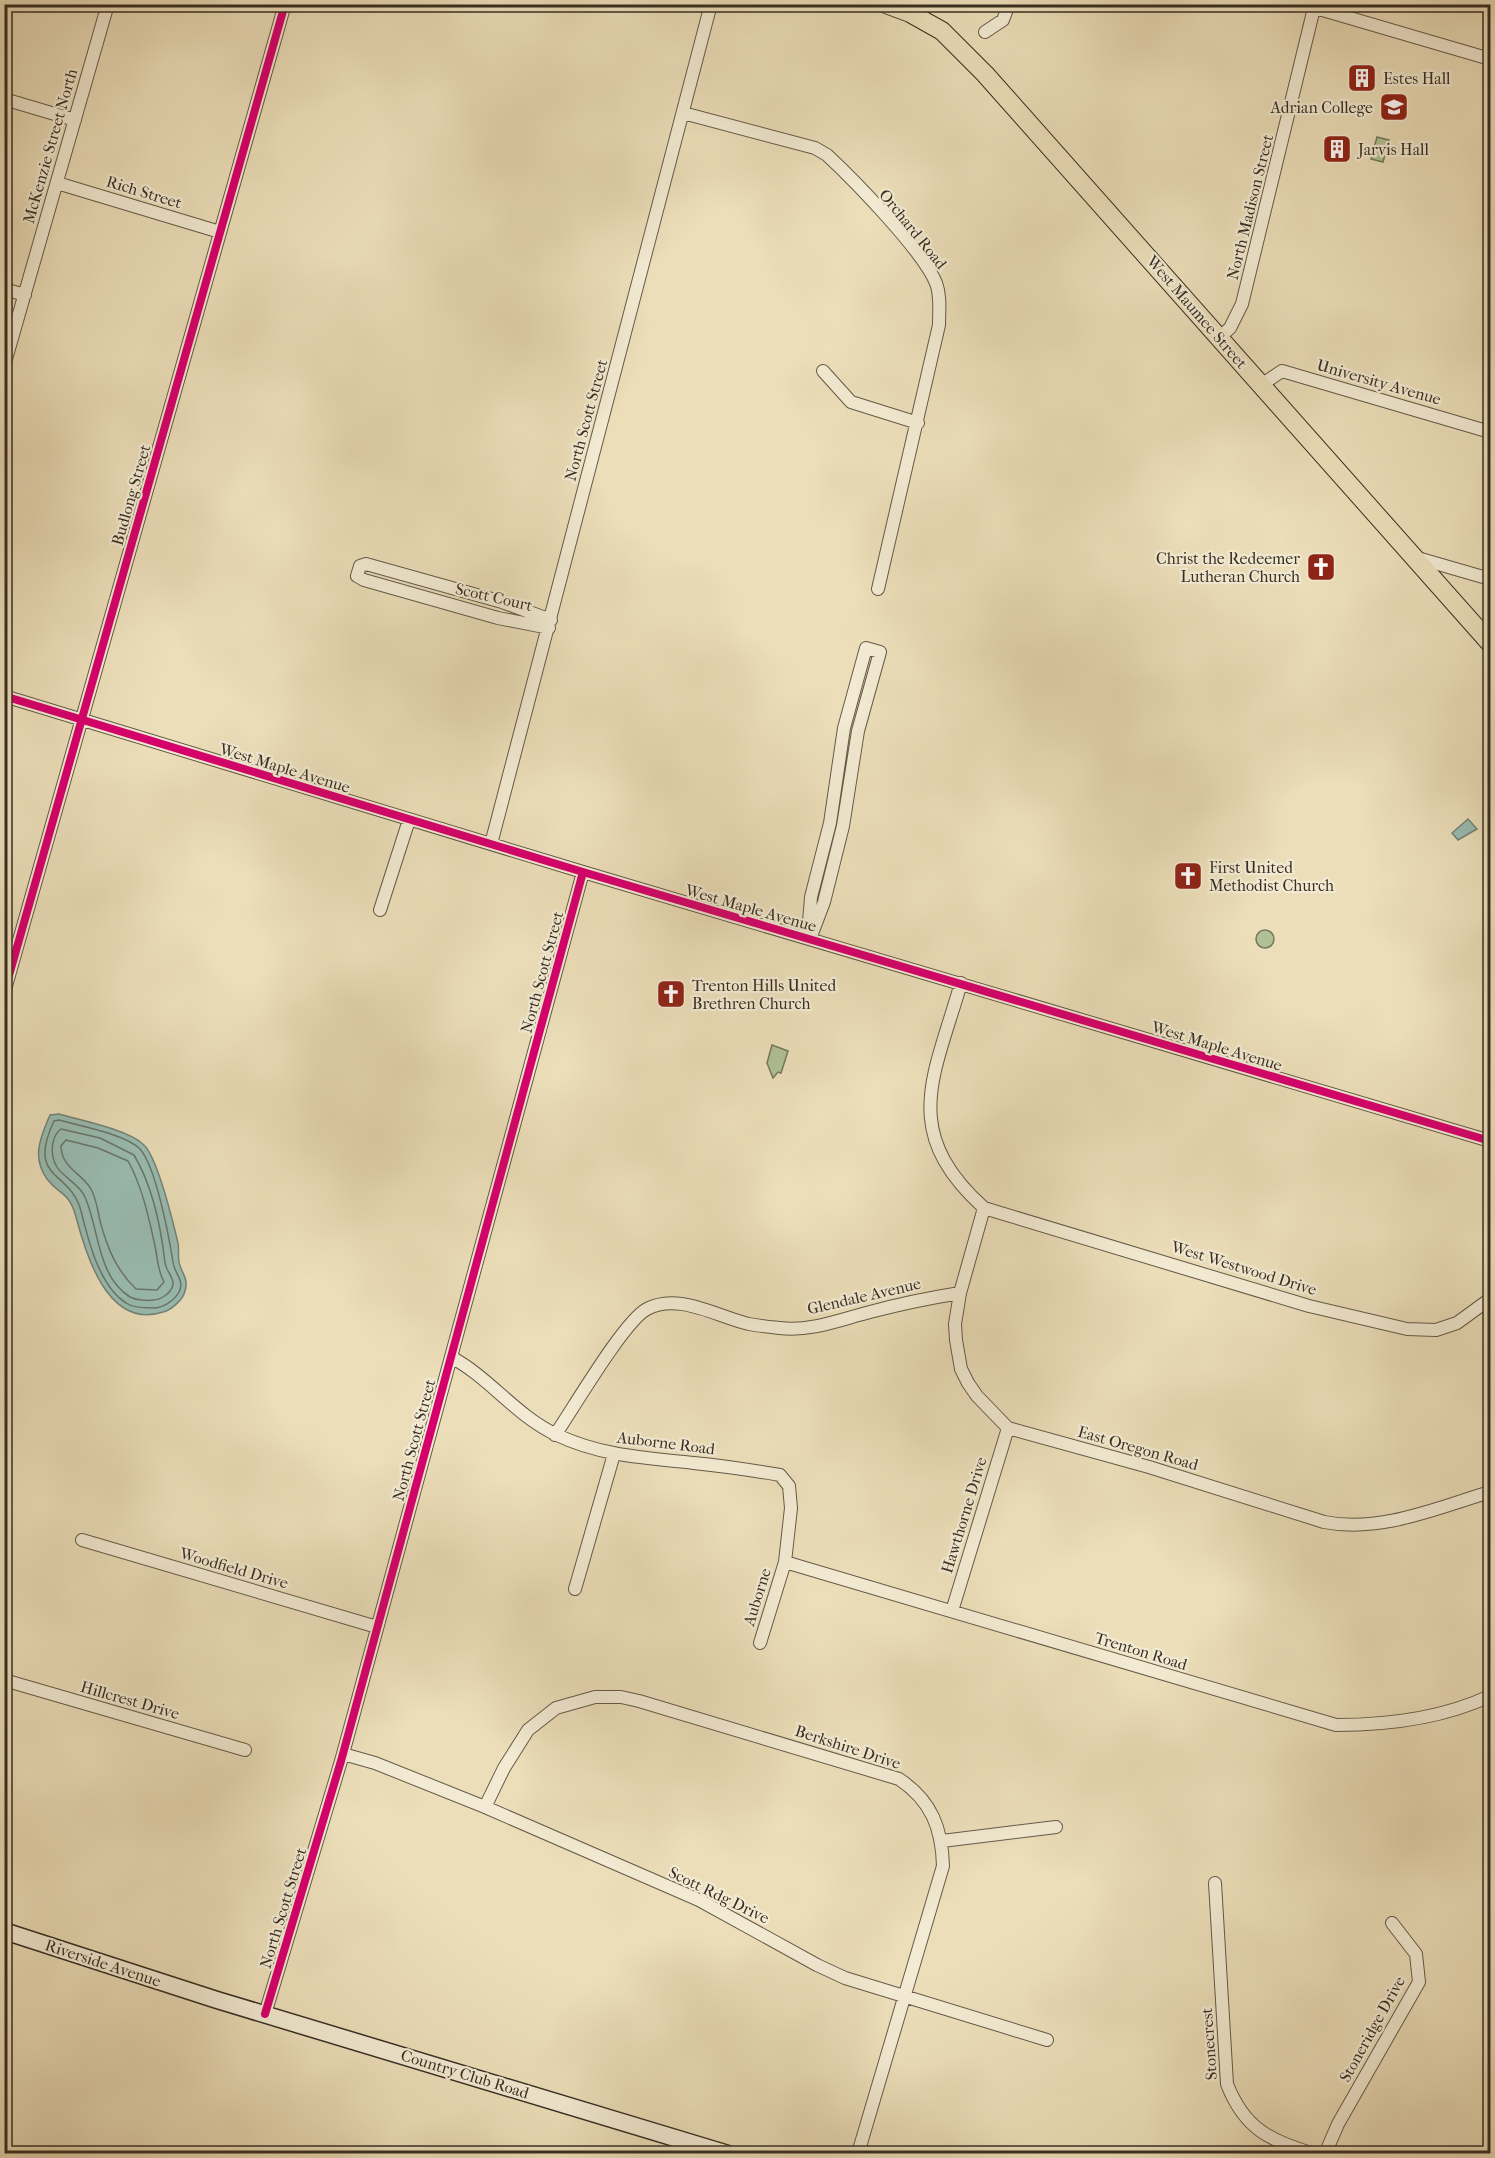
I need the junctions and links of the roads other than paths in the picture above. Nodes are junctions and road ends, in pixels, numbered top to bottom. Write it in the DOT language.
graph roads {
  1 [pos="108,4"];
  2 [pos="285,4"];
  3 [pos="711,4"];
  4 [pos="886,4"];
  5 [pos="1009,4"];
  6 [pos="1311,6"];
  7 [pos="985,32"];
  8 [pos="1491,59"];
  9 [pos="4,99"];
  10 [pos="683,113"];
  11 [pos="75,120"];
  12 [pos="57,183"];
  13 [pos="220,232"];
  14 [pos="4,289"];
  15 [pos="25,295"];
  16 [pos="1220,337"];
  17 [pos="4,366"];
  18 [pos="823,371"];
  19 [pos="1261,385"];
  20 [pos="918,423"];
  21 [pos="1491,432"];
  22 [pos="1412,556"];
  23 [pos="1491,579"];
  24 [pos="435,583"];
  25 [pos="878,589"];
  26 [pos="431,598"];
  27 [pos="550,624"];
  28 [pos="1491,643"];
  29 [pos="4,696"];
  30 [pos="82,719"];
  31 [pos="844,728"];
  32 [pos="858,731"];
  33 [pos="409,819"];
  34 [pos="836,825"];
  35 [pos="491,844"];
  36 [pos="583,872"];
  37 [pos="381,910"];
  38 [pos="806,938"];
  39 [pos="962,983"];
  40 [pos="4,993"];
  41 [pos="1491,1141"];
  42 [pos="984,1208"];
  43 [pos="960,1293"];
  44 [pos="1491,1299"];
  45 [pos="451,1358"];
  46 [pos="1008,1428"];
  47 [pos="555,1435"];
  48 [pos="614,1454"];
  49 [pos="1491,1492"];
  50 [pos="82,1540"];
  51 [pos="785,1562"];
  52 [pos="575,1589"];
  53 [pos="952,1611"];
  54 [pos="377,1627"];
  55 [pos="760,1643"];
  56 [pos="4,1680"];
  57 [pos="1491,1696"];
  58 [pos="246,1750"];
  59 [pos="342,1758"];
  60 [pos="485,1807"];
  61 [pos="1056,1827"];
  62 [pos="942,1841"];
  63 [pos="1215,1883"];
  64 [pos="1392,1923"];
  65 [pos="4,1931"];
  66 [pos="202,1994"];
  67 [pos="905,1997"];
  68 [pos="265,2014"];
  69 [pos="1047,2040"];
  70 [pos="858,2152"];
  71 [pos="728,2154"];
  72 [pos="1314,2154"];
  73 [pos="1324,2154"];
  1 -- 11 [label="street, McKenzie Street North"];
  2 -- 13 [label="street, Budlong Street"];
  3 -- 10 [label="street, North Scott Street"];
  4 -- 16 [label="main road, West Maumee Street"];
  5 -- 7 [label="street"];
  6 -- 8 [label="street"];
  6 -- 16 [label="street, North Madison Street"];
  9 -- 11 [label="street"];
  10 -- 20 [label="street, Orchard Road"];
  10 -- 27 [label="street, North Scott Street"];
  11 -- 12 [label="street, McKenzie Street North"];
  12 -- 13 [label="street, Rich Street"];
  12 -- 15 [label="street, McKenzie Street North"];
  13 -- 30 [label="street, Budlong Street"];
  14 -- 15 [label="street"];
  15 -- 17 [label="street, McKenzie Street North"];
  16 -- 19 [label="main road, West Maumee Street"];
  18 -- 20 [label="street"];
  19 -- 21 [label="street, University Avenue"];
  19 -- 22 [label="main road, West Maumee Street"];
  20 -- 25 [label="street, Orchard Road"];
  22 -- 23 [label="street"];
  22 -- 28 [label="main road, West Maumee Street"];
  24 -- 26 [label="street, Scott Court"];
  24 -- 26 [label="street, Scott Court"];
  24 -- 27 [label="street, Scott Court"];
  26 -- 27 [label="street, Scott Court"];
  27 -- 35 [label="street, North Scott Street"];
  29 -- 30 [label="street, West Maple Avenue"];
  30 -- 33 [label="street, West Maple Avenue"];
  30 -- 40 [label="street, Budlong Street"];
  31 -- 32 [label="street"];
  31 -- 32 [label="street"];
  31 -- 34 [label="street"];
  32 -- 34 [label="street"];
  33 -- 35 [label="street, West Maple Avenue"];
  33 -- 37 [label="street"];
  34 -- 38 [label="street"];
  35 -- 36 [label="street, West Maple Avenue"];
  36 -- 38 [label="street, West Maple Avenue"];
  36 -- 45 [label="street, North Scott Street"];
  38 -- 39 [label="street, West Maple Avenue"];
  39 -- 41 [label="street, West Maple Avenue"];
  39 -- 42 [label="street"];
  42 -- 43 [label="street"];
  42 -- 44 [label="street, West Westwood Drive"];
  43 -- 46 [label="street"];
  43 -- 47 [label="street, Glendale Avenue"];
  45 -- 47 [label="street, Auborne Road"];
  45 -- 54 [label="street, North Scott Street"];
  46 -- 49 [label="street, East Oregon Road"];
  46 -- 53 [label="street, Hawthorne Drive"];
  47 -- 48 [label="street, Auborne Road"];
  48 -- 51 [label="street, Auborne Road"];
  48 -- 52 [label="street"];
  50 -- 54 [label="street, Woodfield Drive"];
  51 -- 53 [label="street, Trenton Road"];
  51 -- 55 [label="street, Auborne"];
  53 -- 57 [label="street, Trenton Road"];
  54 -- 59 [label="street, North Scott Street"];
  56 -- 58 [label="street, Hillcrest Drive"];
  59 -- 60 [label="street, Scott Rdg Drive"];
  59 -- 68 [label="street, North Scott Street"];
  60 -- 62 [label="street, Berkshire Drive"];
  60 -- 67 [label="street, Scott Rdg Drive"];
  61 -- 62 [label="street"];
  62 -- 67 [label="street, Berkshire Drive"];
  63 -- 72 [label="street, Stonecrest"];
  64 -- 73 [label="street, Stoneridge Drive"];
  65 -- 66 [label="street, Riverside Avenue"];
  66 -- 68 [label="street, Country Club Road"];
  67 -- 69 [label="street, Scott Rdg Drive"];
  67 -- 70 [label="street, Berkshire Drive"];
  68 -- 71 [label="street, Country Club Road"];
}
